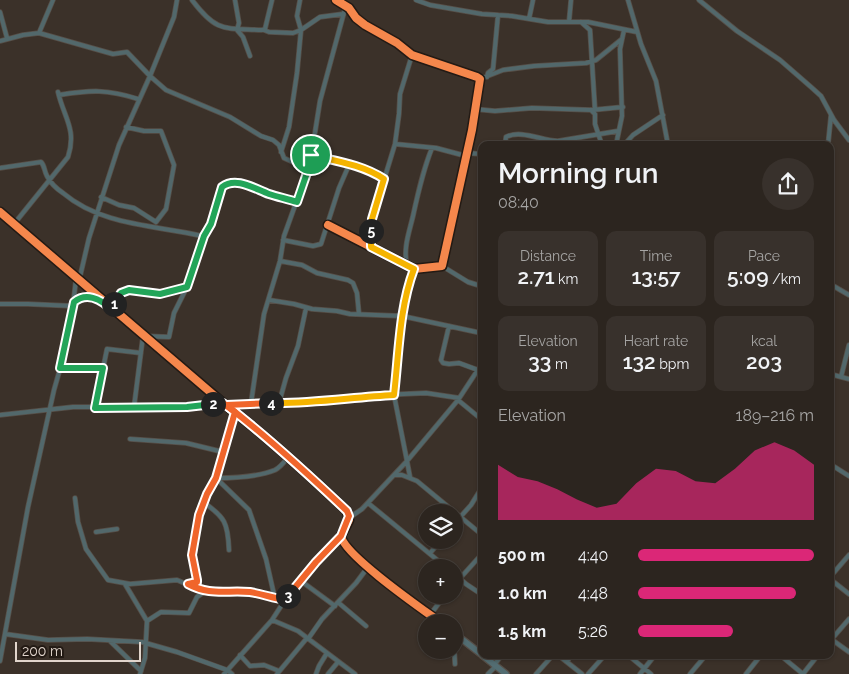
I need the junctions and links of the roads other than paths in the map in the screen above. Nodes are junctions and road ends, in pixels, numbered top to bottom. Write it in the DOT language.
graph roads {
  1 [pos="53,0"];
  2 [pos="177,0"];
  3 [pos="192,0"];
  4 [pos="236,0"];
  5 [pos="272,0"];
  6 [pos="300,0"];
  7 [pos="338,0"];
  8 [pos="416,0"];
  9 [pos="534,0"];
  10 [pos="571,0"];
  11 [pos="628,0"];
  12 [pos="699,0"];
  13 [pos="346,5"];
  14 [pos="0,12"];
  15 [pos="343,14"];
  16 [pos="498,15"];
  17 [pos="529,19"];
  18 [pos="569,22"];
  19 [pos="580,22"];
  20 [pos="237,30"];
  21 [pos="264,30"];
  22 [pos="301,30"];
  23 [pos="624,30"];
  24 [pos="637,32"];
  25 [pos="39,33"];
  26 [pos="7,38"];
  27 [pos="622,39"];
  28 [pos="0,41"];
  29 [pos="250,56"];
  30 [pos="412,56"];
  31 [pos="591,61"];
  32 [pos="150,76"];
  33 [pos="487,77"];
  34 [pos="480,79"];
  35 [pos="138,100"];
  36 [pos="623,107"];
  37 [pos="474,109"];
  38 [pos="592,110"];
  39 [pos="831,114"];
  40 [pos="663,115"];
  41 [pos="126,127"];
  42 [pos="618,131"];
  43 [pos="598,135"];
  44 [pos="849,140"];
  45 [pos="506,141"];
  46 [pos="549,141"];
  47 [pos="558,141"];
  48 [pos="600,141"];
  49 [pos="616,141"];
  50 [pos="627,141"];
  51 [pos="667,141"];
  52 [pos="828,141"];
  53 [pos="395,144"];
  54 [pos="432,148"];
  55 [pos="281,153"];
  56 [pos="478,154"];
  57 [pos="311,155"];
  58 [pos="466,155"];
  59 [pos="349,165"];
  60 [pos="0,168"];
  61 [pos="308,169"];
  62 [pos="384,179"];
  63 [pos="50,181"];
  64 [pos="101,198"];
  65 [pos="297,202"];
  66 [pos="0,212"];
  67 [pos="96,213"];
  68 [pos="14,224"];
  69 [pos="328,225"];
  70 [pos="204,236"];
  71 [pos="283,240"];
  72 [pos="371,247"];
  73 [pos="280,261"];
  74 [pos="407,266"];
  75 [pos="442,266"];
  76 [pos="414,269"];
  77 [pos="78,280"];
  78 [pos="478,285"];
  79 [pos="834,286"];
  80 [pos="187,287"];
  81 [pos="849,295"];
  82 [pos="100,299"];
  83 [pos="269,300"];
  84 [pos="0,304"];
  85 [pos="74,304"];
  86 [pos="110,308"];
  87 [pos="306,308"];
  88 [pos="359,314"];
  89 [pos="402,316"];
  90 [pos="450,326"];
  91 [pos="478,332"];
  92 [pos="143,336"];
  93 [pos="849,345"];
  94 [pos="141,353"];
  95 [pos="60,368"];
  96 [pos="103,368"];
  97 [pos="478,370"];
  98 [pos="834,375"];
  99 [pos="841,377"];
  100 [pos="849,379"];
  101 [pos="394,395"];
  102 [pos="458,399"];
  103 [pos="251,403"];
  104 [pos="279,403"];
  105 [pos="224,404"];
  106 [pos="134,407"];
  107 [pos="95,408"];
  108 [pos="50,409"];
  109 [pos="235,412"];
  110 [pos="0,415"];
  111 [pos="478,416"];
  112 [pos="130,439"];
  113 [pos="224,452"];
  114 [pos="289,456"];
  115 [pos="407,461"];
  116 [pos="834,467"];
  117 [pos="394,475"];
  118 [pos="849,476"];
  119 [pos="410,477"];
  120 [pos="216,478"];
  121 [pos="478,494"];
  122 [pos="74,498"];
  123 [pos="203,502"];
  124 [pos="368,503"];
  125 [pos="444,504"];
  126 [pos="463,514"];
  127 [pos="349,518"];
  128 [pos="463,519"];
  129 [pos="117,529"];
  130 [pos="96,532"];
  131 [pos="478,532"];
  132 [pos="341,536"];
  133 [pos="434,549"];
  134 [pos="229,550"];
  135 [pos="430,554"];
  136 [pos="849,555"];
  137 [pos="478,558"];
  138 [pos="436,559"];
  139 [pos="368,567"];
  140 [pos="834,573"];
  141 [pos="463,575"];
  142 [pos="301,580"];
  143 [pos="463,580"];
  144 [pos="834,581"];
  145 [pos="125,584"];
  146 [pos="188,584"];
  147 [pos="204,592"];
  148 [pos="478,592"];
  149 [pos="849,594"];
  150 [pos="275,599"];
  151 [pos="285,600"];
  152 [pos="439,604"];
  153 [pos="338,605"];
  154 [pos="429,614"];
  155 [pos="431,614"];
  156 [pos="849,619"];
  157 [pos="272,620"];
  158 [pos="147,621"];
  159 [pos="366,626"];
  160 [pos="5,634"];
  161 [pos="834,636"];
  162 [pos="307,638"];
  163 [pos="110,640"];
  164 [pos="463,640"];
  165 [pos="146,643"];
  166 [pos="834,643"];
  167 [pos="478,652"];
  168 [pos="849,652"];
  169 [pos="327,654"];
  170 [pos="240,655"];
  171 [pos="456,659"];
  172 [pos="487,659"];
  173 [pos="499,659"];
  174 [pos="549,659"];
  175 [pos="563,659"];
  176 [pos="569,659"];
  177 [pos="601,659"];
  178 [pos="633,659"];
  179 [pos="652,659"];
  180 [pos="702,659"];
  181 [pos="758,659"];
  182 [pos="785,659"];
  183 [pos="815,659"];
  184 [pos="0,660"];
  185 [pos="338,662"];
  186 [pos="567,662"];
  187 [pos="456,664"];
  188 [pos="495,665"];
  189 [pos="644,669"];
  190 [pos="141,672"];
  191 [pos="226,672"];
  192 [pos="279,673"];
  193 [pos="352,673"];
  194 [pos="232,674"];
  195 [pos="316,674"];
  196 [pos="328,674"];
  197 [pos="488,674"];
  198 [pos="506,674"];
  199 [pos="536,674"];
  200 [pos="582,674"];
  201 [pos="588,674"];
  202 [pos="640,674"];
  203 [pos="651,674"];
  204 [pos="690,674"];
  205 [pos="746,674"];
  1 -- 25 [label="street"];
  2 -- 32 [label="street"];
  3 -- 20 [label="street"];
  4 -- 20 [label="street"];
  5 -- 21 [label="street"];
  6 -- 22 [label="street"];
  7 -- 13 [label="street"];
  8 -- 16 [label="street"];
  9 -- 17 [label="street"];
  10 -- 18 [label="street"];
  11 -- 24 [label="street"];
  12 -- 39 [label="street"];
  13 -- 15 [label="street"];
  13 -- 30 [label="street"];
  14 -- 26 [label="street"];
  15 -- 22 [label="street"];
  15 -- 57 [label="street"];
  16 -- 17 [label="street"];
  16 -- 33 [label="street"];
  17 -- 18 [label="street"];
  18 -- 19 [label="street"];
  19 -- 23 [label="street"];
  19 -- 31 [label="street"];
  20 -- 21 [label="street"];
  20 -- 29 [label="street"];
  21 -- 22 [label="street"];
  22 -- 55 [label="street"];
  23 -- 24 [label="street"];
  23 -- 27 [label="street"];
  24 -- 40 [label="street"];
  25 -- 26 [label="street"];
  25 -- 32 [label="street"];
  26 -- 28 [label="street"];
  27 -- 31 [label="street"];
  27 -- 36 [label="street"];
  30 -- 34 [label="street"];
  30 -- 53 [label="street"];
  31 -- 33 [label="street"];
  31 -- 38 [label="street"];
  32 -- 35 [label="street"];
  32 -- 55 [label="street"];
  33 -- 34 [label="street"];
  34 -- 37 [label="street"];
  35 -- 41 [label="street"];
  35 -- 63 [label="street"];
  36 -- 38 [label="street"];
  36 -- 42 [label="street"];
  37 -- 38 [label="street"];
  37 -- 58 [label="street"];
  38 -- 43 [label="street"];
  39 -- 44 [label="street"];
  39 -- 52 [label="street"];
  40 -- 50 [label="street"];
  40 -- 51 [label="street"];
  41 -- 64 [label="street"];
  41 -- 64 [label="street"];
  42 -- 43 [label="street"];
  42 -- 49 [label="street"];
  43 -- 47 [label="street"];
  43 -- 48 [label="street"];
  45 -- 46 [label="street"];
  53 -- 54 [label="street"];
  53 -- 62 [label="street"];
  54 -- 58 [label="street"];
  54 -- 74 [label="street"];
  55 -- 61 [label="street"];
  56 -- 58 [label="street"];
  57 -- 59 [label="street"];
  57 -- 61 [label="street"];
  58 -- 75 [label="street"];
  59 -- 62 [label="street"];
  59 -- 69 [label="street"];
  60 -- 63 [label="street"];
  61 -- 65 [label="street"];
  62 -- 72 [label="street"];
  63 -- 67 [label="street"];
  63 -- 68 [label="street"];
  64 -- 67 [label="street"];
  65 -- 70 [label="street"];
  65 -- 71 [label="street"];
  66 -- 68 [label="street"];
  67 -- 70 [label="street"];
  67 -- 77 [label="street"];
  68 -- 77 [label="street"];
  69 -- 71 [label="street"];
  69 -- 72 [label="street"];
  70 -- 80 [label="street"];
  71 -- 73 [label="street"];
  72 -- 74 [label="street"];
  73 -- 83 [label="street"];
  73 -- 88 [label="street"];
  74 -- 76 [label="street"];
  75 -- 76 [label="street"];
  75 -- 78 [label="street"];
  76 -- 89 [label="street"];
  77 -- 82 [label="street"];
  77 -- 85 [label="street"];
  79 -- 81 [label="street"];
  80 -- 86 [label="street"];
  80 -- 92 [label="street"];
  82 -- 85 [label="street"];
  82 -- 86 [label="street"];
  83 -- 87 [label="street"];
  83 -- 103 [label="street"];
  84 -- 85 [label="street"];
  85 -- 95 [label="street"];
  86 -- 92 [label="street"];
  87 -- 88 [label="street"];
  87 -- 104 [label="street"];
  88 -- 89 [label="street"];
  89 -- 90 [label="street"];
  89 -- 101 [label="street"];
  90 -- 91 [label="street"];
  90 -- 97 [label="street"];
  92 -- 94 [label="street"];
  92 -- 105 [label="street"];
  93 -- 99 [label="street"];
  94 -- 96 [label="street"];
  94 -- 106 [label="street"];
  95 -- 96 [label="street"];
  95 -- 108 [label="street"];
  96 -- 107 [label="street"];
  97 -- 102 [label="street"];
  98 -- 99 [label="street"];
  99 -- 100 [label="street"];
  101 -- 102 [label="street"];
  101 -- 104 [label="street"];
  101 -- 115 [label="street"];
  102 -- 111 [label="street"];
  102 -- 115 [label="street"];
  103 -- 104 [label="street"];
  103 -- 105 [label="street"];
  105 -- 106 [label="street"];
  105 -- 109 [label="street"];
  106 -- 107 [label="street"];
  107 -- 108 [label="street"];
  108 -- 110 [label="street"];
  108 -- 160 [label="street"];
  109 -- 113 [label="street"];
  109 -- 114 [label="street"];
  112 -- 113 [label="street"];
  113 -- 120 [label="street"];
  114 -- 120 [label="street"];
  114 -- 127 [label="street"];
  115 -- 117 [label="street"];
  115 -- 119 [label="street"];
  116 -- 118 [label="street"];
  117 -- 119 [label="street"];
  117 -- 124 [label="street"];
  119 -- 125 [label="street"];
  120 -- 123 [label="street"];
  120 -- 150 [label="street"];
  121 -- 126 [label="street"];
  122 -- 145 [label="street"];
  123 -- 134 [label="street"];
  123 -- 146 [label="street"];
  124 -- 127 [label="street"];
  124 -- 135 [label="street"];
  127 -- 132 [label="street"];
  128 -- 131 [label="street"];
  129 -- 130 [label="street"];
  132 -- 139 [label="street"];
  132 -- 142 [label="street"];
  133 -- 135 [label="street"];
  135 -- 138 [label="street"];
  136 -- 140 [label="street"];
  137 -- 141 [label="street"];
  139 -- 153 [label="street"];
  139 -- 154 [label="street"];
  142 -- 151 [label="street"];
  142 -- 153 [label="street"];
  143 -- 148 [label="street"];
  144 -- 149 [label="street"];
  145 -- 146 [label="street"];
  145 -- 158 [label="street"];
  146 -- 147 [label="street"];
  147 -- 150 [label="street"];
  147 -- 158 [label="street"];
  150 -- 151 [label="street"];
  151 -- 157 [label="street"];
  152 -- 155 [label="street"];
  153 -- 159 [label="street"];
  153 -- 162 [label="street"];
  156 -- 161 [label="street"];
  157 -- 162 [label="street"];
  157 -- 170 [label="street"];
  158 -- 165 [label="street"];
  160 -- 163 [label="street"];
  160 -- 184 [label="street"];
  162 -- 169 [label="street"];
  162 -- 192 [label="street"];
  163 -- 165 [label="street"];
  163 -- 190 [label="street"];
  164 -- 167 [label="street"];
  165 -- 190 [label="street"];
  165 -- 191 [label="street"];
  166 -- 168 [label="street"];
  169 -- 185 [label="street"];
  169 -- 195 [label="street"];
  170 -- 191 [label="street"];
  170 -- 192 [label="street"];
  171 -- 187 [label="street"];
  172 -- 188 [label="street"];
  173 -- 188 [label="street"];
  174 -- 199 [label="street"];
  175 -- 186 [label="street"];
  176 -- 186 [label="street"];
  177 -- 201 [label="street"];
  178 -- 189 [label="street"];
  179 -- 189 [label="street"];
  180 -- 204 [label="street"];
  181 -- 205 [label="street"];
  182 -- 183 [label="street"];
  185 -- 193 [label="street"];
  185 -- 196 [label="street"];
  186 -- 200 [label="street"];
  188 -- 197 [label="street"];
  188 -- 198 [label="street"];
  189 -- 202 [label="street"];
  189 -- 203 [label="street"];
  191 -- 194 [label="street"];
}
